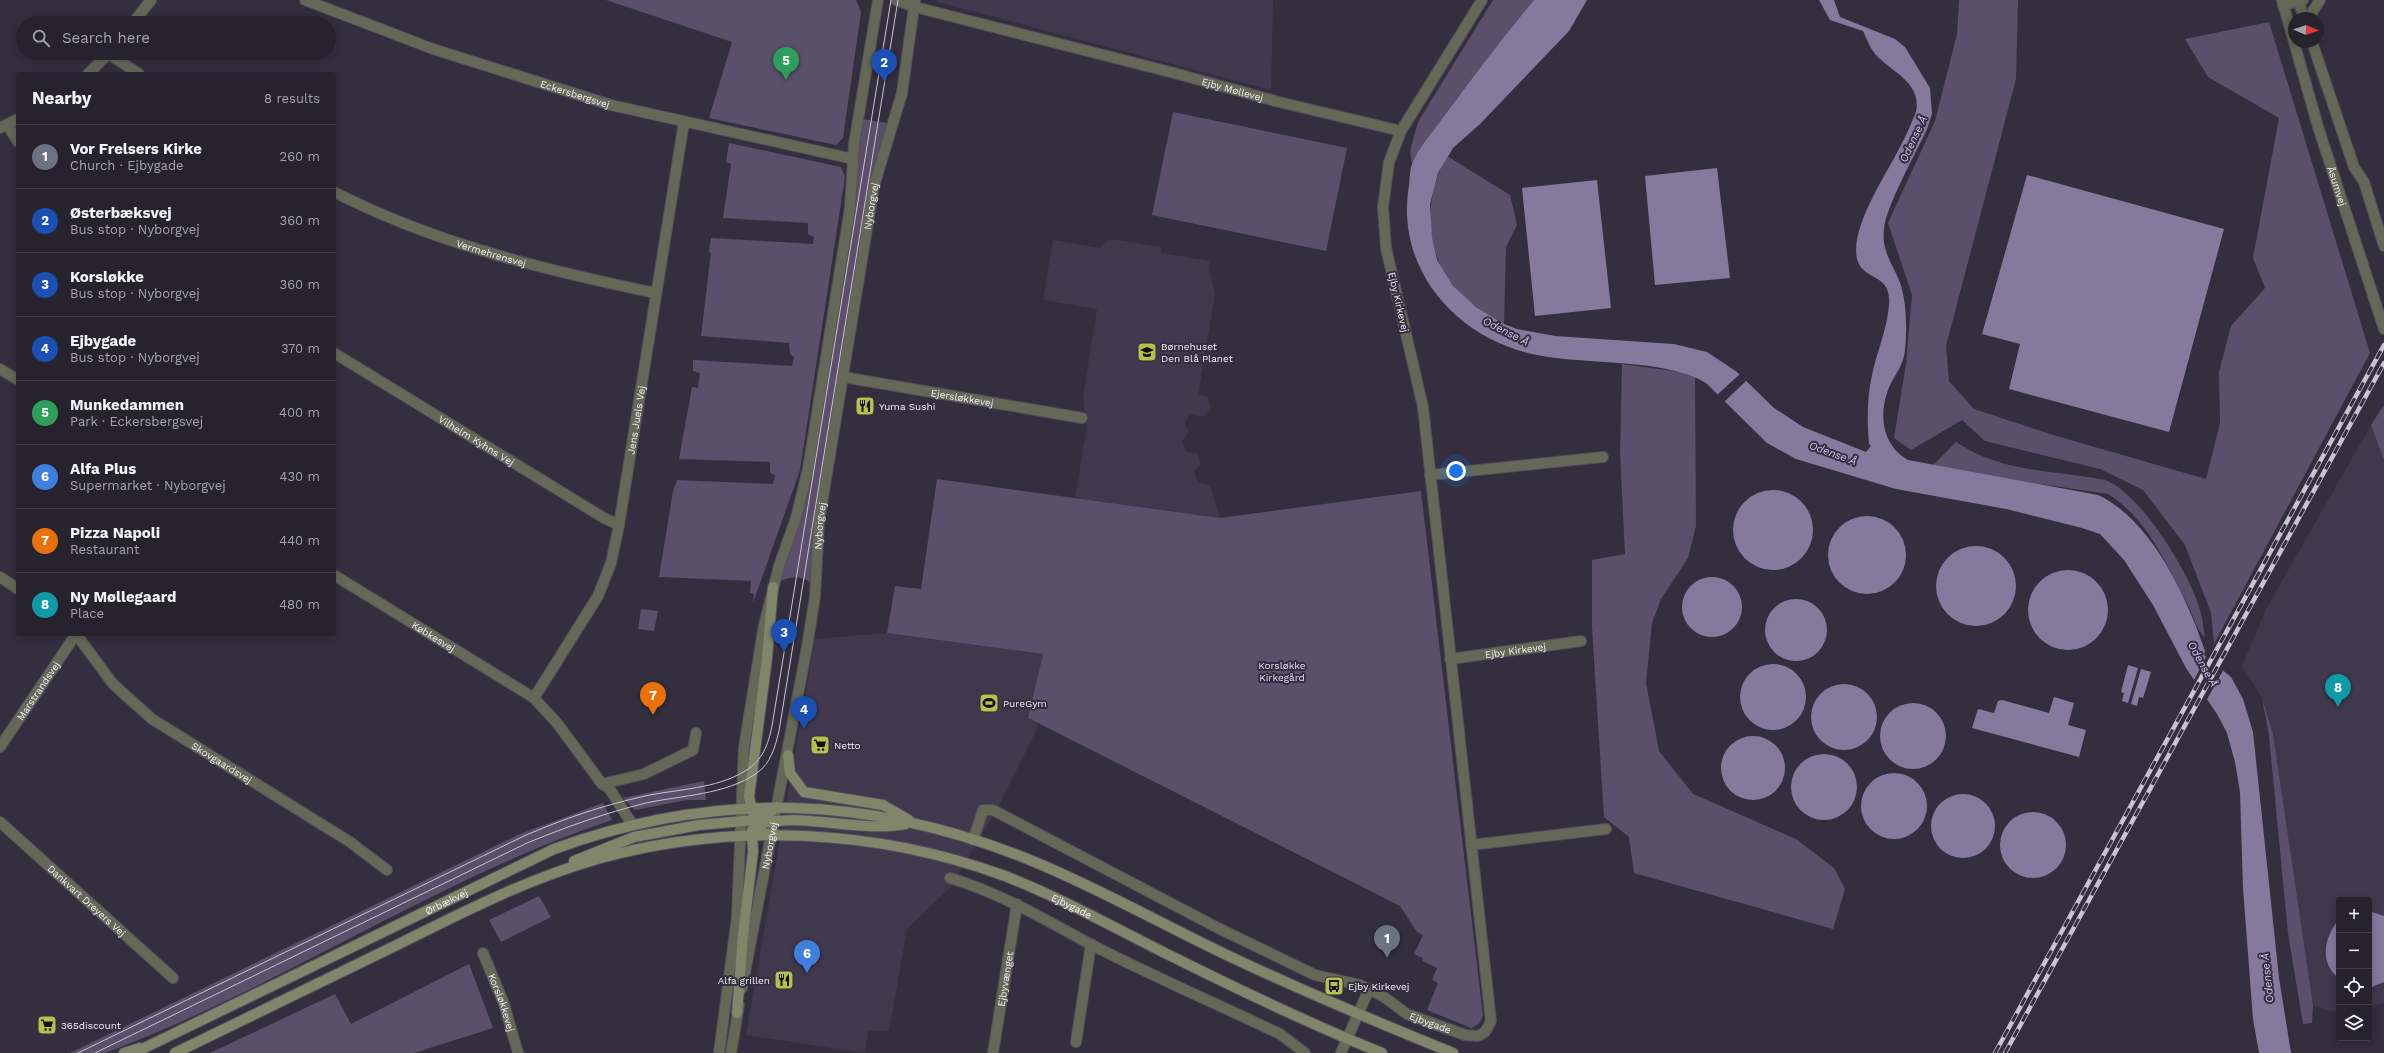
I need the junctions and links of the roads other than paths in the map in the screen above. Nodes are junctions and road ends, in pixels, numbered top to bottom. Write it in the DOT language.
graph roads {
  1 [pos="151,0"];
  2 [pos="305,0"];
  3 [pos="878,0"];
  4 [pos="896,0"];
  5 [pos="1482,0"];
  6 [pos="2300,0"];
  7 [pos="2320,0"];
  8 [pos="912,2"];
  9 [pos="2283,2"];
  10 [pos="2303,12"];
  11 [pos="2312,12"];
  12 [pos="138,16"];
  13 [pos="2314,48"];
  14 [pos="2321,48"];
  15 [pos="102,60"];
  16 [pos="119,60"];
  17 [pos="90,72"];
  18 [pos="136,72"];
  19 [pos="16,120"];
  20 [pos="684,122"];
  21 [pos="4,126"];
  22 [pos="1401,131"];
  23 [pos="16,140"];
  24 [pos="853,159"];
  25 [pos="2364,182"];
  26 [pos="336,193"];
  27 [pos="2384,246"];
  28 [pos="655,293"];
  29 [pos="2384,329"];
  30 [pos="336,354"];
  31 [pos="0,369"];
  32 [pos="843,377"];
  33 [pos="16,379"];
  34 [pos="1082,418"];
  35 [pos="1603,457"];
  36 [pos="1430,475"];
  37 [pos="619,525"];
  38 [pos="336,576"];
  39 [pos="0,577"];
  40 [pos="773,587"];
  41 [pos="16,588"];
  42 [pos="75,636"];
  43 [pos="77,636"];
  44 [pos="1581,641"];
  45 [pos="1450,659"];
  46 [pos="534,698"];
  47 [pos="696,733"];
  48 [pos="0,746"];
  49 [pos="788,755"];
  50 [pos="602,784"];
  51 [pos="777,807"];
  52 [pos="740,808"];
  53 [pos="751,808"];
  54 [pos="774,821"];
  55 [pos="0,822"];
  56 [pos="912,822"];
  57 [pos="632,824"];
  58 [pos="750,825"];
  59 [pos="1606,829"];
  60 [pos="770,835"];
  61 [pos="739,836"];
  62 [pos="974,840"];
  63 [pos="1471,845"];
  64 [pos="387,870"];
  65 [pos="950,878"];
  66 [pos="521,887"];
  67 [pos="1017,904"];
  68 [pos="1091,944"];
  69 [pos="483,953"];
  70 [pos="173,978"];
  71 [pos="1369,989"];
  72 [pos="737,1013"];
  73 [pos="1358,1014"];
  74 [pos="1491,1021"];
  75 [pos="1347,1039"];
  76 [pos="1076,1042"];
  77 [pos="146,1046"];
  78 [pos="124,1053"];
  79 [pos="134,1053"];
  80 [pos="175,1053"];
  81 [pos="518,1053"];
  82 [pos="719,1053"];
  83 [pos="731,1053"];
  84 [pos="993,1053"];
  85 [pos="1305,1053"];
  86 [pos="1341,1053"];
  87 [pos="1382,1053"];
  88 [pos="1452,1053"];
  1 -- 12 [label="street"];
  2 -- 20 [label="street, Eckersbergsvej"];
  3 -- 24 [label="street, Nyborgvej"];
  4 -- 8 [label="street, Ejby Møllevej"];
  5 -- 22 [label="street"];
  6 -- 9 [label="street"];
  6 -- 10 [label="street"];
  7 -- 11 [label="street"];
  8 -- 22 [label="street, Ejby Møllevej"];
  8 -- 32 [label="street, Nyborgvej"];
  9 -- 29 [label="street, Åsumvej"];
  13 -- 25 [label="street"];
  14 -- 25 [label="street"];
  15 -- 17 [label="street"];
  16 -- 18 [label="street"];
  19 -- 21 [label="street"];
  20 -- 24 [label="street, Eckersbergsvej"];
  20 -- 28 [label="street, Jens Juels Vej"];
  21 -- 23 [label="street"];
  22 -- 36 [label="street, Ejby Kirkevej"];
  24 -- 40 [label="street, Nyborgvej"];
  25 -- 27 [label="street"];
  26 -- 28 [label="street, Vermehrensvej"];
  28 -- 37 [label="street, Jens Juels Vej"];
  30 -- 37 [label="street, Vilhelm Kyhns Vej"];
  31 -- 33 [label="street"];
  32 -- 34 [label="street, Ejersløkkevej"];
  32 -- 49 [label="street, Nyborgvej"];
  35 -- 36 [label="street"];
  36 -- 45 [label="street, Ejby Kirkevej"];
  37 -- 46 [label="street, Jens Juels Vej"];
  38 -- 46 [label="street, Købkesvej"];
  39 -- 41 [label="street"];
  40 -- 52 [label="street, Nyborgvej"];
  40 -- 53 [label="main road"];
  42 -- 48 [label="street, Marstrandsvej"];
  43 -- 64 [label="street, Skovgaardsvej"];
  44 -- 45 [label="street, Ejby Kirkevej"];
  45 -- 63 [label="street, Ejby Kirkevej"];
  46 -- 50 [label="street, Købkesvej"];
  47 -- 50 [label="street"];
  49 -- 51 [label="street, Nyborgvej"];
  49 -- 56 [label="main road"];
  50 -- 57 [label="street, Købkesvej"];
  51 -- 53 [label="main road, Ørbækvej"];
  51 -- 54 [label="street, Nyborgvej"];
  51 -- 56 [label="main road, Ejbygade"];
  51 -- 58 [label="main road"];
  52 -- 53 [label="main road, Ørbækvej"];
  52 -- 57 [label="main road, Ørbækvej"];
  52 -- 58 [label="street, Nyborgvej"];
  53 -- 58 [label="main road"];
  54 -- 56 [label="main road"];
  54 -- 58 [label="main road"];
  54 -- 60 [label="street, Nyborgvej"];
  55 -- 70 [label="street, Dankvart Dreyers Vej"];
  56 -- 62 [label="main road, Ejbygade"];
  57 -- 77 [label="main road, Ørbækvej"];
  58 -- 60 [label="main road, Ejbygade"];
  58 -- 61 [label="main road, Ejbygade"];
  58 -- 61 [label="street, Nyborgvej"];
  58 -- 66 [label="main road"];
  58 -- 72 [label="main road"];
  59 -- 63 [label="street"];
  60 -- 72 [label="street, Nyborgvej"];
  60 -- 75 [label="main road, Ejbygade"];
  61 -- 66 [label="main road, Ørbækvej"];
  61 -- 82 [label="street, Nyborgvej"];
  62 -- 71 [label="street, Ejbygade"];
  62 -- 73 [label="main road, Ejbygade"];
  63 -- 74 [label="street, Ejby Kirkevej"];
  65 -- 67 [label="street"];
  66 -- 80 [label="main road, Ørbækvej"];
  67 -- 68 [label="street"];
  67 -- 84 [label="street, Ejbyvænget"];
  68 -- 76 [label="street"];
  68 -- 85 [label="street"];
  69 -- 81 [label="street, Korsløkkevej"];
  71 -- 73 [label="street"];
  71 -- 74 [label="street, Ejbygade"];
  72 -- 83 [label="street, Nyborgvej"];
  73 -- 75 [label="street"];
  73 -- 88 [label="main road, Ejbygade"];
  75 -- 86 [label="street"];
  75 -- 87 [label="main road, Ejbygade"];
  77 -- 78 [label="main road"];
  77 -- 79 [label="main road, Ørbækvej"];
}
